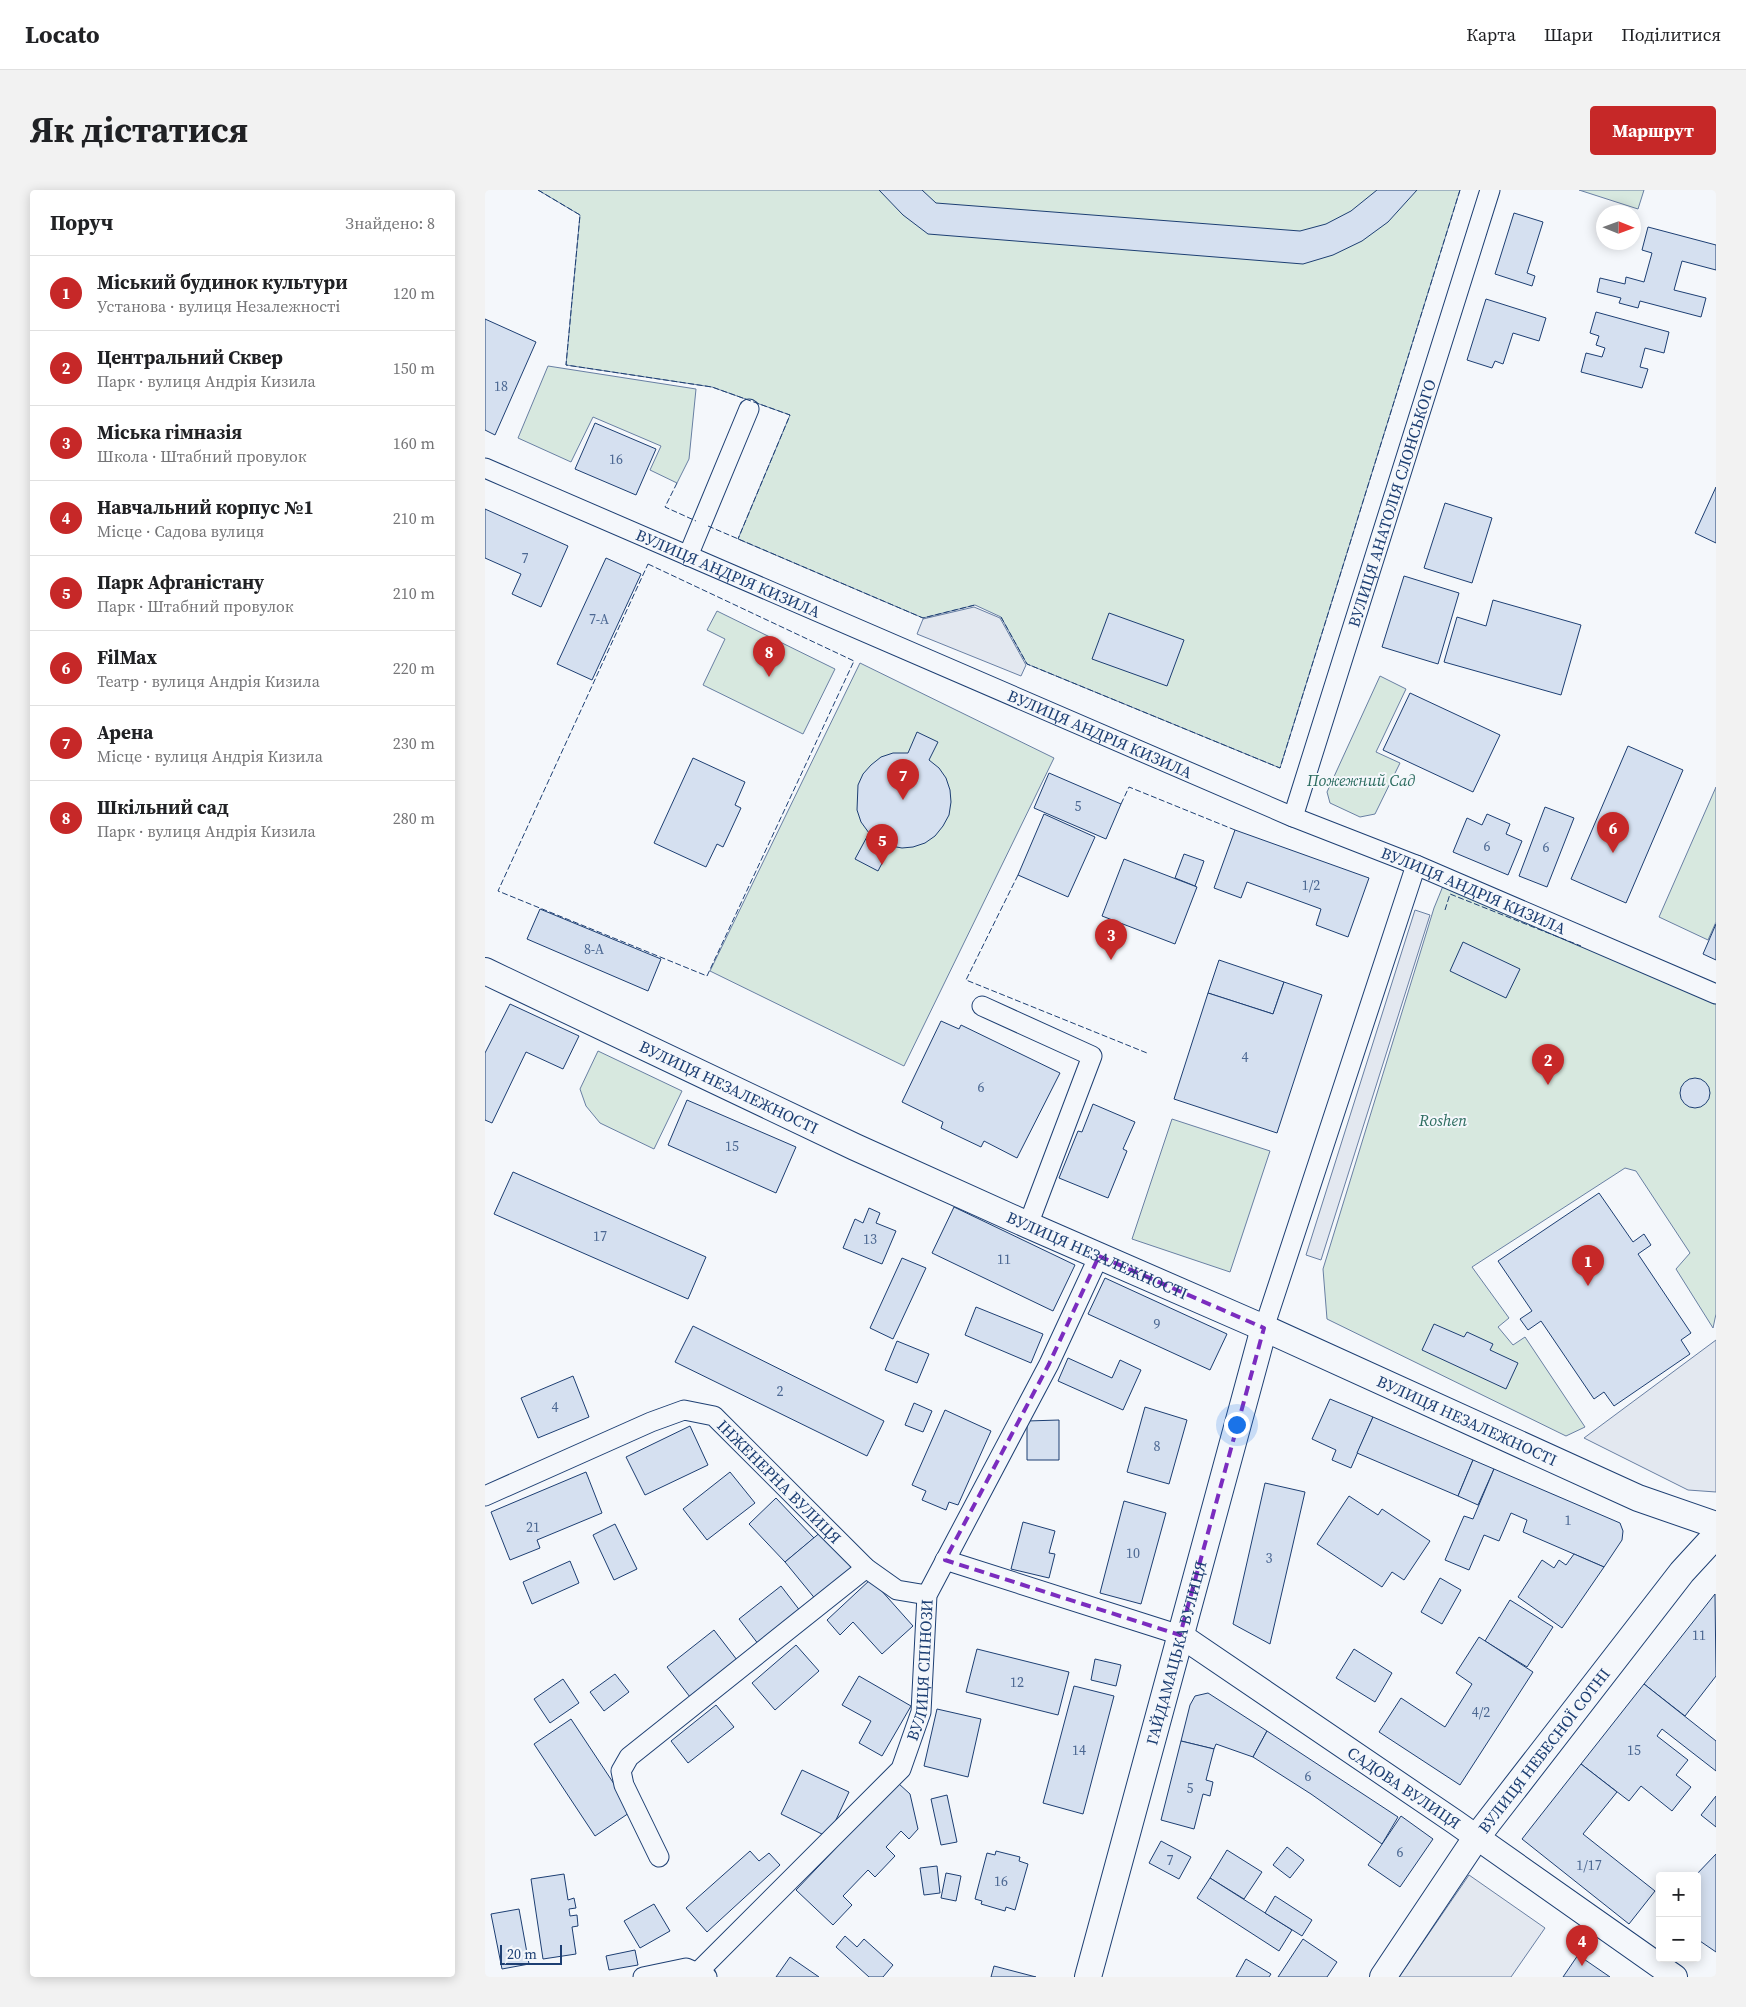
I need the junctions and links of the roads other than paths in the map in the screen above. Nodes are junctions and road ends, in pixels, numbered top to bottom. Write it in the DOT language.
graph roads {
  1 [pos="1490,190"];
  2 [pos="749,409"];
  3 [pos="485,468"];
  4 [pos="689,556"];
  5 [pos="1293,817"];
  6 [pos="1417,865"];
  7 [pos="485,971"];
  8 [pos="1716,994"];
  9 [pos="982,1006"];
  10 [pos="1028,1225"];
  11 [pos="1099,1256"];
  12 [pos="1264,1328"];
  13 [pos="485,1496"];
  14 [pos="1716,1525"];
  15 [pos="1716,1534"];
  16 [pos="945,1560"];
  17 [pos="866,1568"];
  18 [pos="927,1594"];
  19 [pos="1180,1635"];
  20 [pos="1476,1838"];
  21 [pos="659,1857"];
  22 [pos="700,1975"];
  23 [pos="643,1977"];
  24 [pos="1088,1977"];
  25 [pos="1383,1977"];
  26 [pos="1675,1977"];
  1 -- 5 [label="street, ВУЛИЦЯ АНАТОЛІЯ СЛОНСЬКОГО"];
  2 -- 4 [label="street"];
  3 -- 4 [label="street, ВУЛИЦЯ АНДРІЯ КИЗИЛА"];
  4 -- 5 [label="street, ВУЛИЦЯ АНДРІЯ КИЗИЛА"];
  5 -- 6 [label="street, ВУЛИЦЯ АНДРІЯ КИЗИЛА"];
  6 -- 8 [label="street, ВУЛИЦЯ АНДРІЯ КИЗИЛА"];
  6 -- 12 [label="street"];
  7 -- 10 [label="main road, ВУЛИЦЯ НЕЗАЛЕЖНОСТІ"];
  9 -- 10 [label="street"];
  10 -- 11 [label="main road, ВУЛИЦЯ НЕЗАЛЕЖНОСТІ"];
  11 -- 12 [label="main road, ВУЛИЦЯ НЕЗАЛЕЖНОСТІ"];
  11 -- 16 [label="street, ВУЛИЦЯ СПІНОЗИ"];
  12 -- 14 [label="main road, ВУЛИЦЯ НЕЗАЛЕЖНОСТІ"];
  12 -- 19 [label="main road, ГАЙДАМАЦЬКА ВУЛИЦЯ"];
  13 -- 17 [label="street, ІНЖЕНЕРНА ВУЛИЦЯ"];
  15 -- 20 [label="main road, ВУЛИЦЯ НЕБЕСНОЇ СОТНІ"];
  16 -- 18 [label="street, ВУЛИЦЯ СПІНОЗИ"];
  16 -- 19 [label="street"];
  17 -- 18 [label="street, ІНЖЕНЕРНА ВУЛИЦЯ"];
  17 -- 21 [label="street"];
  18 -- 22 [label="street, ВУЛИЦЯ СПІНОЗИ"];
  19 -- 20 [label="street, САДОВА ВУЛИЦЯ"];
  19 -- 24 [label="main road, ГАЙДАМАЦЬКА ВУЛИЦЯ"];
  20 -- 25 [label="main road, ВУЛИЦЯ НЕБЕСНОЇ СОТНІ"];
  20 -- 26 [label="street, САДОВА ВУЛИЦЯ"];
  22 -- 23 [label="street"];
}
